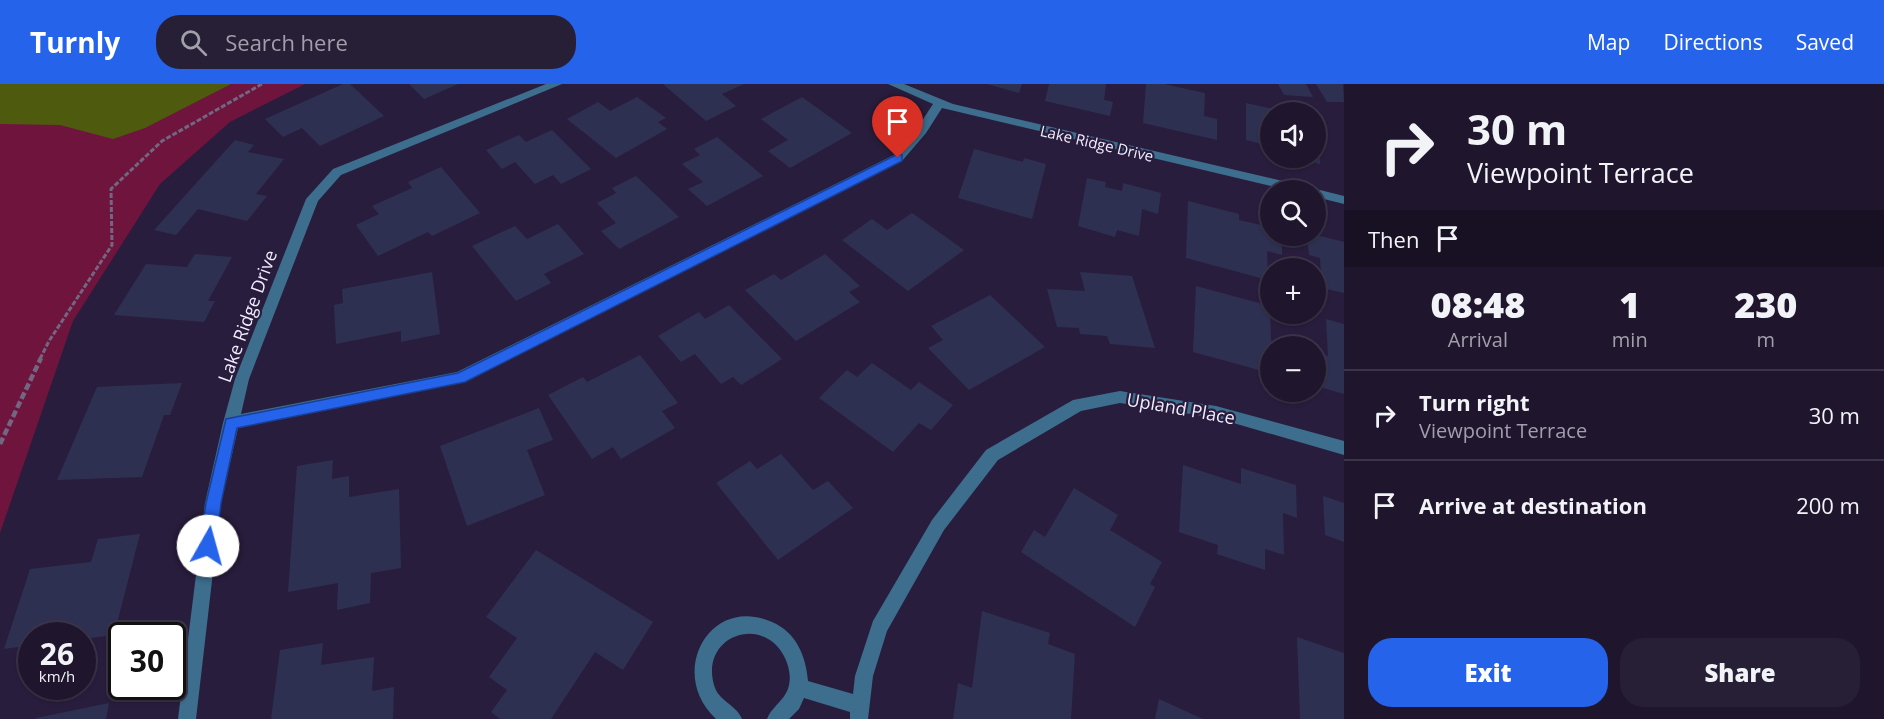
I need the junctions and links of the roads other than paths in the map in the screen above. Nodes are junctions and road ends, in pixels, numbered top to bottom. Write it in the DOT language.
graph roads {
  1 [pos="556,84"];
  2 [pos="894,84"];
  3 [pos="940,103"];
  4 [pos="1260,180"];
  5 [pos="1326,196"];
  6 [pos="1344,200"];
  7 [pos="231,423"];
  8 [pos="1344,448"];
  9 [pos="799,687"];
  10 [pos="859,712"];
  11 [pos="187,719"];
  12 [pos="733,719"];
  13 [pos="776,719"];
  1 -- 7 [label="street, Lake Ridge Drive"];
  2 -- 3 [label="street, Lake Ridge Drive"];
  3 -- 4 [label="street, Lake Ridge Drive"];
  3 -- 7 [label="street"];
  5 -- 6 [label="street"];
  7 -- 11 [label="street, Lake Ridge Drive"];
  8 -- 10 [label="street, Upland Place"];
  9 -- 10 [label="street, Upland Place"];
  9 -- 12 [label="street"];
  9 -- 13 [label="street"];
}
